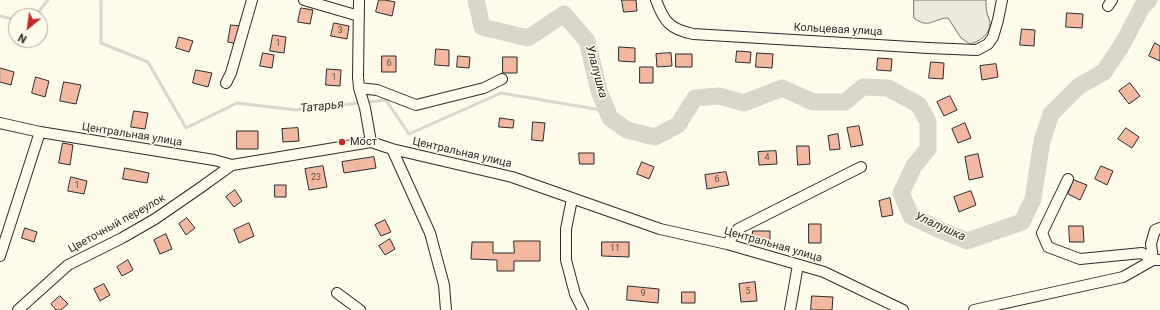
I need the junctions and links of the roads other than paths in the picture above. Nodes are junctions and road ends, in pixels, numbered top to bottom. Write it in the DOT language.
graph roads {
  1 [pos="252,0"];
  2 [pos="304,0"];
  3 [pos="359,0"];
  4 [pos="656,0"];
  5 [pos="1002,0"];
  6 [pos="359,16"];
  7 [pos="502,79"];
  8 [pos="226,83"];
  9 [pos="360,91"];
  10 [pos="0,123"];
  11 [pos="40,132"];
  12 [pos="371,142"];
  13 [pos="392,149"];
  14 [pos="232,165"];
  15 [pos="861,167"];
  16 [pos="1068,180"];
  17 [pos="572,199"];
  18 [pos="1160,228"];
  19 [pos="2,244"];
  20 [pos="727,244"];
  21 [pos="0,256"];
  22 [pos="1157,260"];
  23 [pos="798,265"];
  24 [pos="337,293"];
  25 [pos="18,310"];
  26 [pos="360,310"];
  27 [pos="446,310"];
  28 [pos="583,310"];
  29 [pos="790,310"];
  30 [pos="903,310"];
  31 [pos="974,310"];
  1 -- 8 [label="street"];
  2 -- 6 [label="street"];
  3 -- 6 [label="street"];
  4 -- 5 [label="street, Кольцевая улица"];
  6 -- 9 [label="street"];
  7 -- 9 [label="street"];
  9 -- 12 [label="street"];
  10 -- 11 [label="street, Центральная улица"];
  11 -- 14 [label="street, Центральная улица"];
  11 -- 19 [label="street"];
  12 -- 13 [label="street, Центральная улица"];
  12 -- 14 [label="street, Центральная улица"];
  13 -- 17 [label="street, Центральная улица"];
  13 -- 27 [label="street"];
  14 -- 25 [label="street, Цветочный переулок"];
  15 -- 20 [label="street"];
  16 -- 22 [label="street"];
  17 -- 20 [label="street, Центральная улица"];
  17 -- 28 [label="street"];
  18 -- 22 [label="street"];
  19 -- 21 [label="street"];
  20 -- 23 [label="street, Центральная улица"];
  22 -- 31 [label="street"];
  23 -- 29 [label="street"];
  23 -- 30 [label="street, Центральная улица"];
  24 -- 26 [label="street"];
}
